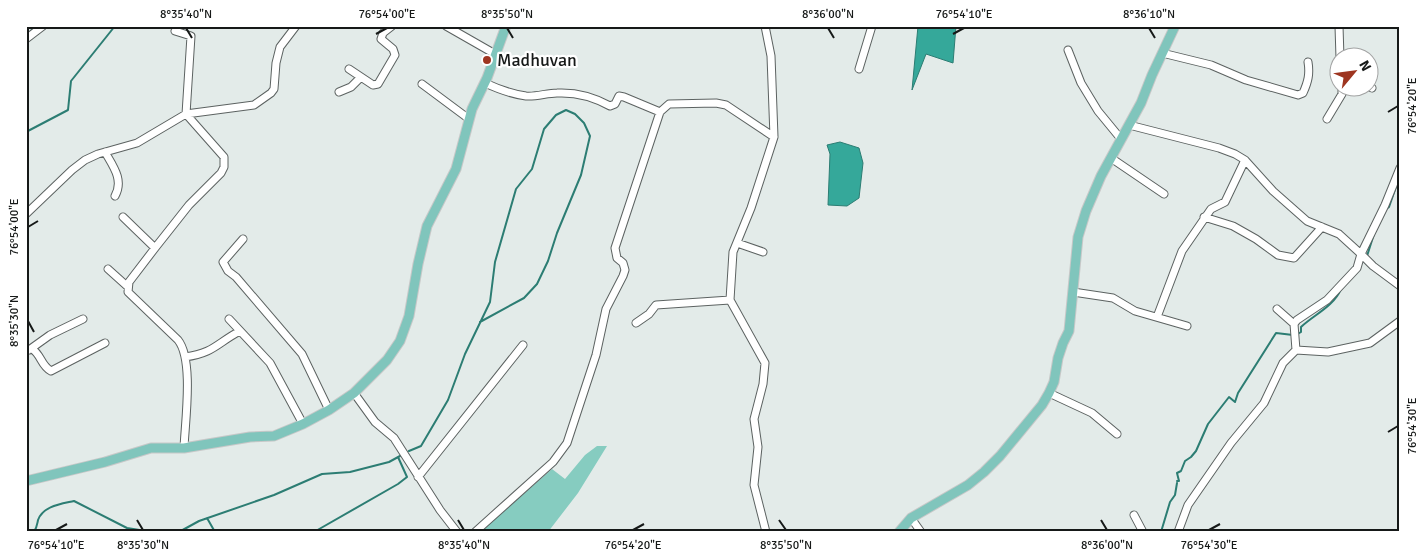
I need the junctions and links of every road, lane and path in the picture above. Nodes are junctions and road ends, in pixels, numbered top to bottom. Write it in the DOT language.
graph roads {
  1 [pos="43,26"];
  2 [pos="296,26"];
  3 [pos="392,26"];
  4 [pos="446,26"];
  5 [pos="506,26"];
  6 [pos="765,26"];
  7 [pos="872,26"];
  8 [pos="1175,26"];
  9 [pos="1339,26"];
  10 [pos="175,31"];
  11 [pos="26,38"];
  12 [pos="1340,48"];
  13 [pos="1068,50"];
  14 [pos="1162,53"];
  15 [pos="495,54"];
  16 [pos="1308,62"];
  17 [pos="859,68"];
  18 [pos="350,69"];
  19 [pos="361,77"];
  20 [pos="485,83"];
  21 [pos="422,84"];
  22 [pos="339,92"];
  23 [pos="1340,98"];
  24 [pos="660,112"];
  25 [pos="186,114"];
  26 [pos="469,119"];
  27 [pos="1327,119"];
  28 [pos="1129,125"];
  29 [pos="774,137"];
  30 [pos="1120,139"];
  31 [pos="105,152"];
  32 [pos="1111,158"];
  33 [pos="1245,160"];
  34 [pos="1400,168"];
  35 [pos="1164,194"];
  36 [pos="115,196"];
  37 [pos="26,214"];
  38 [pos="123,217"];
  39 [pos="1204,217"];
  40 [pos="1322,227"];
  41 [pos="244,239"];
  42 [pos="737,243"];
  43 [pos="155,248"];
  44 [pos="763,252"];
  45 [pos="1361,254"];
  46 [pos="108,269"];
  47 [pos="1400,286"];
  48 [pos="128,287"];
  49 [pos="1073,292"];
  50 [pos="730,300"];
  51 [pos="1277,309"];
  52 [pos="1156,318"];
  53 [pos="229,319"];
  54 [pos="83,320"];
  55 [pos="1400,321"];
  56 [pos="636,323"];
  57 [pos="1294,324"];
  58 [pos="1187,326"];
  59 [pos="240,331"];
  60 [pos="105,343"];
  61 [pos="523,345"];
  62 [pos="28,350"];
  63 [pos="1296,350"];
  64 [pos="185,356"];
  65 [pos="354,393"];
  66 [pos="1049,394"];
  67 [pos="329,410"];
  68 [pos="303,424"];
  69 [pos="1117,434"];
  70 [pos="184,448"];
  71 [pos="418,477"];
  72 [pos="26,482"];
  73 [pos="1134,515"];
  74 [pos="911,518"];
  75 [pos="457,532"];
  76 [pos="475,532"];
  77 [pos="766,532"];
  78 [pos="899,532"];
  79 [pos="921,532"];
  80 [pos="1143,532"];
  81 [pos="1178,532"];
  1 -- 11 [label="street"];
  2 -- 25 [label="street"];
  3 -- 19 [label="street"];
  4 -- 15 [label="street"];
  5 -- 15 [label="main road"];
  6 -- 29 [label="street"];
  7 -- 17 [label="street"];
  8 -- 14 [label="main road"];
  9 -- 12 [label="street"];
  10 -- 25 [label="street"];
  13 -- 30 [label="street"];
  14 -- 16 [label="street"];
  14 -- 28 [label="main road"];
  15 -- 20 [label="main road"];
  18 -- 19 [label="street"];
  19 -- 22 [label="street"];
  20 -- 24 [label="street"];
  20 -- 26 [label="main road"];
  21 -- 26 [label="street"];
  23 -- 27 [label="street"];
  24 -- 29 [label="street"];
  24 -- 76 [label="street"];
  25 -- 31 [label="street"];
  25 -- 43 [label="street"];
  26 -- 65 [label="main road"];
  28 -- 30 [label="main road"];
  28 -- 33 [label="street"];
  29 -- 42 [label="street"];
  30 -- 32 [label="main road"];
  31 -- 36 [label="street"];
  31 -- 37 [label="street"];
  32 -- 35 [label="street"];
  32 -- 49 [label="main road"];
  33 -- 39 [label="street"];
  33 -- 40 [label="street"];
  34 -- 45 [label="street"];
  38 -- 43 [label="street"];
  39 -- 40 [label="street"];
  39 -- 52 [label="street"];
  40 -- 45 [label="street"];
  41 -- 67 [label="street"];
  42 -- 44 [label="street"];
  42 -- 50 [label="street"];
  43 -- 48 [label="street"];
  45 -- 47 [label="street"];
  45 -- 57 [label="street"];
  46 -- 48 [label="street"];
  48 -- 64 [label="street"];
  49 -- 52 [label="street"];
  49 -- 66 [label="main road"];
  50 -- 56 [label="street"];
  50 -- 77 [label="street"];
  51 -- 57 [label="street"];
  52 -- 58 [label="street"];
  53 -- 59 [label="street"];
  54 -- 62 [label="street"];
  55 -- 63 [label="street"];
  57 -- 63 [label="street"];
  59 -- 64 [label="street"];
  59 -- 68 [label="street"];
  60 -- 62 [label="street"];
  61 -- 71 [label="street"];
  63 -- 81 [label="street"];
  64 -- 70 [label="street"];
  65 -- 67 [label="main road"];
  65 -- 71 [label="street"];
  66 -- 69 [label="street"];
  66 -- 74 [label="main road"];
  67 -- 68 [label="main road"];
  68 -- 70 [label="main road"];
  70 -- 72 [label="main road"];
  71 -- 75 [label="street"];
  73 -- 80 [label="street"];
  74 -- 78 [label="main road"];
  74 -- 79 [label="street"];
}
